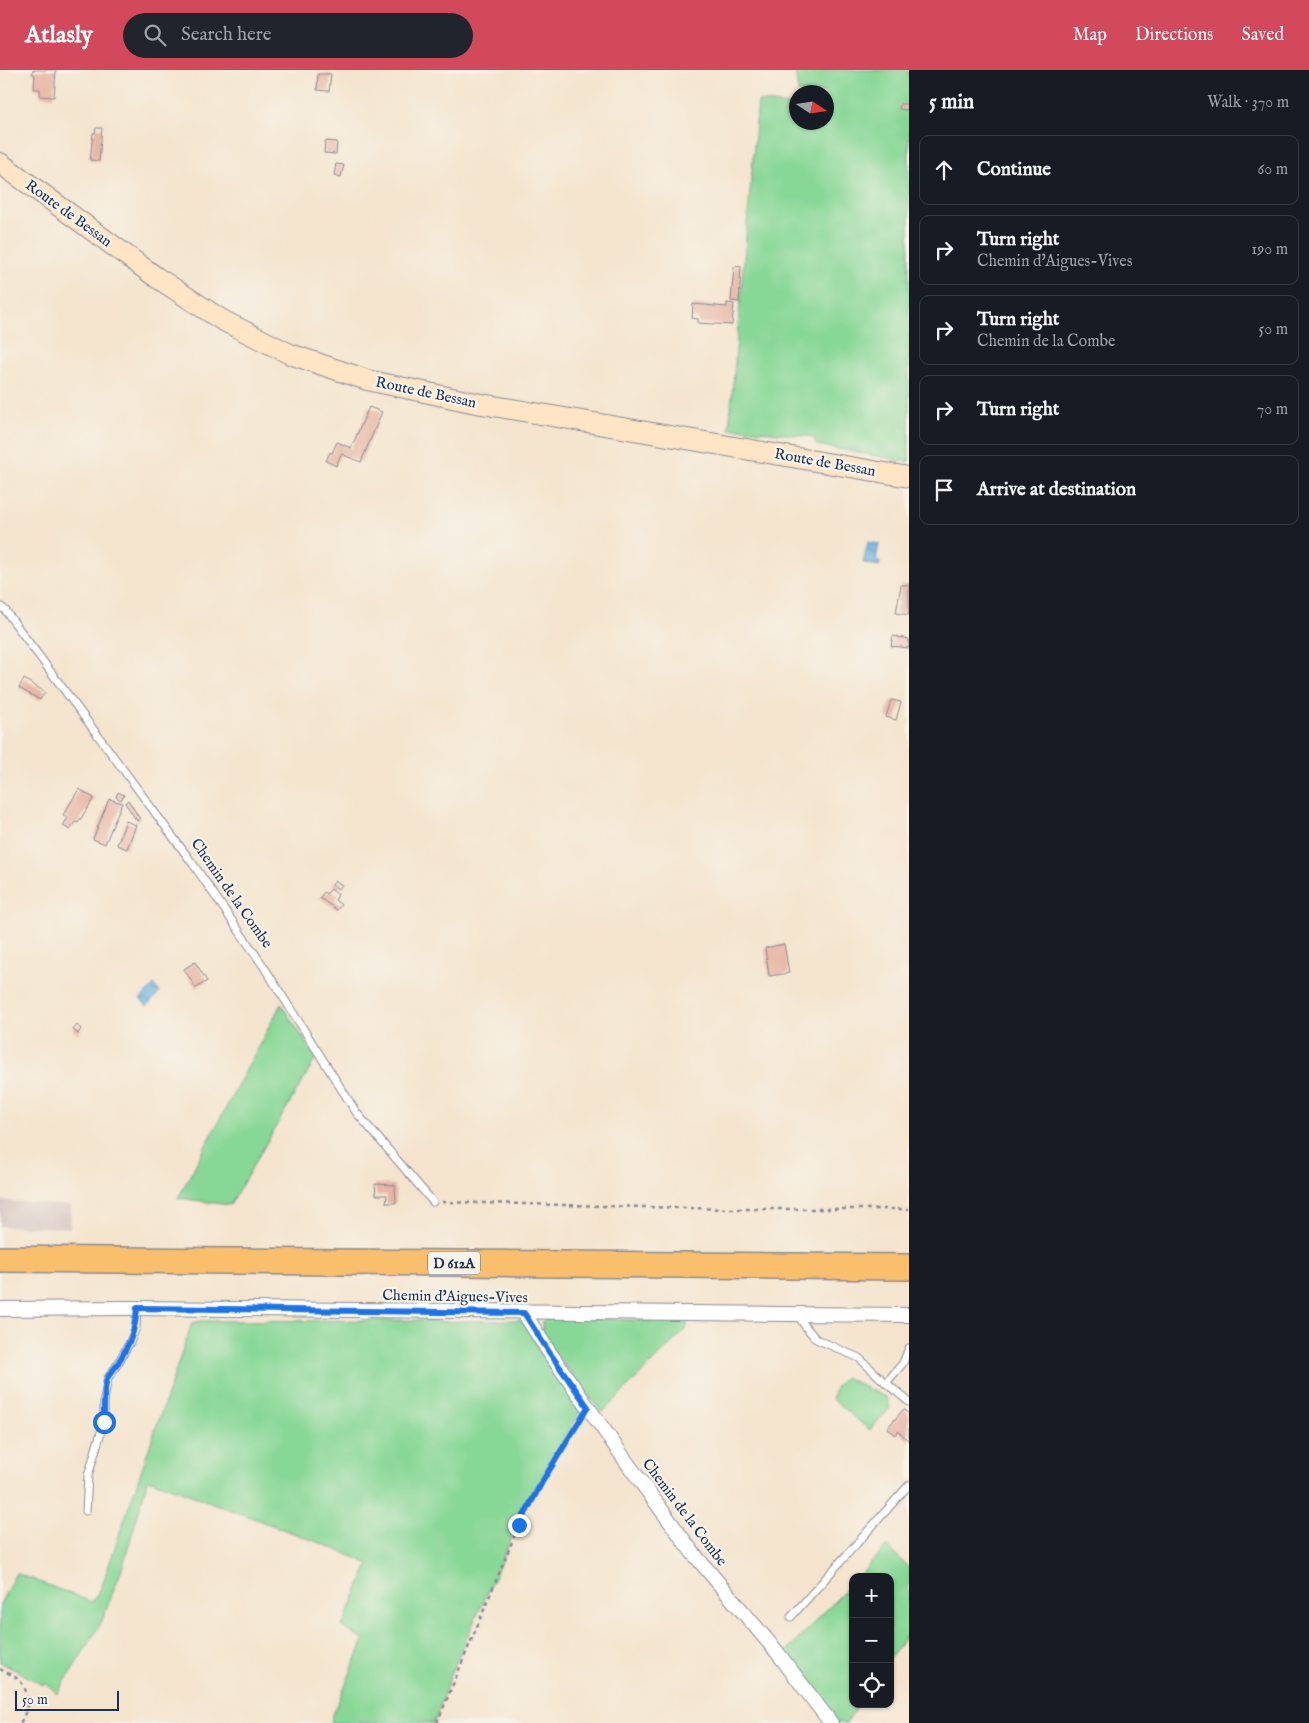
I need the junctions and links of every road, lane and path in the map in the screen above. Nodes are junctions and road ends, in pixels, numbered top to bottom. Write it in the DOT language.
graph roads {
  1 [pos="0,163"];
  2 [pos="909,477"];
  3 [pos="0,606"];
  4 [pos="433,1202"];
  5 [pos="909,1209"];
  6 [pos="0,1259"];
  7 [pos="909,1267"];
  8 [pos="137,1308"];
  9 [pos="0,1309"];
  10 [pos="524,1313"];
  11 [pos="798,1314"];
  12 [pos="909,1315"];
  13 [pos="909,1348"];
  14 [pos="886,1383"];
  15 [pos="909,1402"];
  16 [pos="588,1407"];
  17 [pos="909,1484"];
  18 [pos="86,1510"];
  19 [pos="791,1617"];
  20 [pos="0,1669"];
  21 [pos="20,1723"];
  22 [pos="437,1723"];
  23 [pos="831,1723"];
  1 -- 2 [label="street, Route de Bessan"];
  3 -- 4 [label="lane, Chemin de la Combe"];
  4 -- 5 [label="path"];
  6 -- 7 [label="highway, D 612A"];
  8 -- 9 [label="street, Chemin d'Aigues-Vives"];
  8 -- 10 [label="street, Chemin d'Aigues-Vives"];
  8 -- 18 [label="lane"];
  10 -- 11 [label="street, Chemin d'Aigues-Vives"];
  10 -- 16 [label="street, Chemin de la Combe"];
  11 -- 12 [label="street, Chemin d'Aigues-Vives"];
  11 -- 14 [label="lane"];
  13 -- 14 [label="lane"];
  14 -- 15 [label="lane"];
  16 -- 22 [label="path"];
  16 -- 23 [label="street, Chemin de la Combe"];
  17 -- 19 [label="lane"];
  20 -- 21 [label="path"];
}
